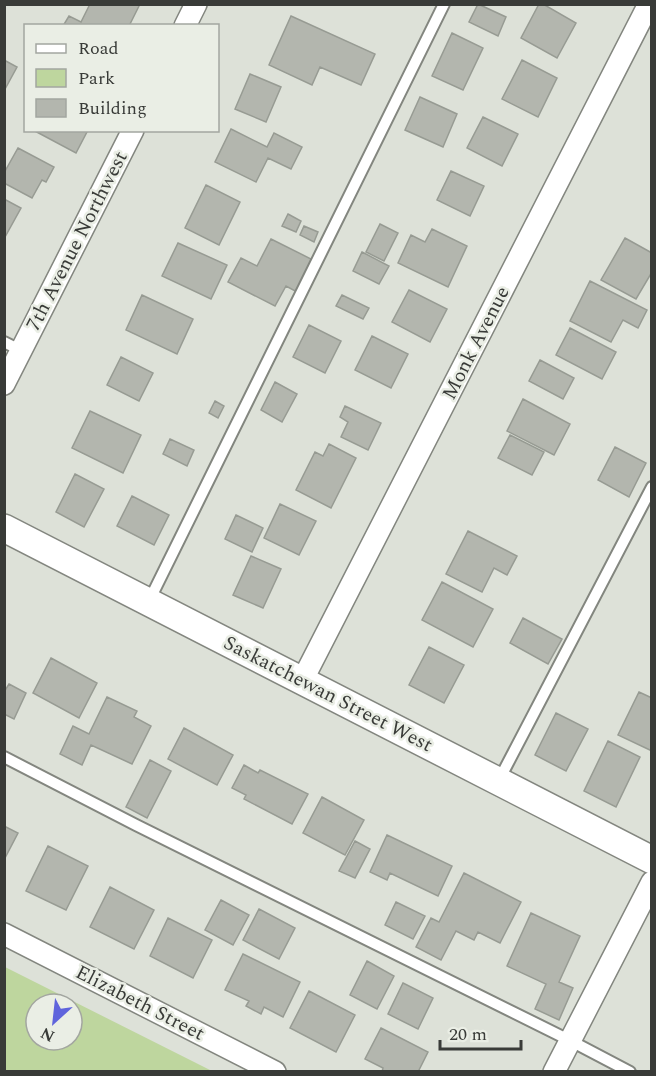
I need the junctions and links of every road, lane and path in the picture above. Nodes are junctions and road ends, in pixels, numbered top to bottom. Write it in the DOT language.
graph roads {
  1 [pos="196,4"];
  2 [pos="444,4"];
  3 [pos="649,4"];
  4 [pos="186,24"];
  5 [pos="132,132"];
  6 [pos="13,347"];
  7 [pos="4,384"];
  8 [pos="651,488"];
  9 [pos="4,528"];
  10 [pos="149,602"];
  11 [pos="303,681"];
  12 [pos="4,756"];
  13 [pos="498,781"];
  14 [pos="651,860"];
  15 [pos="651,882"];
  16 [pos="4,934"];
  17 [pos="571,1041"];
  18 [pos="275,1071"];
  19 [pos="554,1071"];
  20 [pos="630,1071"];
  1 -- 4 [label="street"];
  2 -- 10 [label="lane"];
  3 -- 11 [label="street, Monk Avenue"];
  5 -- 6 [label="street, 7th Avenue Northwest"];
  6 -- 7 [label="street, 7th Avenue Northwest"];
  8 -- 13 [label="lane"];
  9 -- 10 [label="street, Saskatchewan Street West"];
  10 -- 11 [label="street, Saskatchewan Street West"];
  11 -- 13 [label="street, Saskatchewan Street West"];
  12 -- 17 [label="lane"];
  13 -- 14 [label="street, Saskatchewan Street West"];
  15 -- 17 [label="street"];
  16 -- 18 [label="street, Elizabeth Street"];
  17 -- 19 [label="street"];
  17 -- 20 [label="lane"];
}
